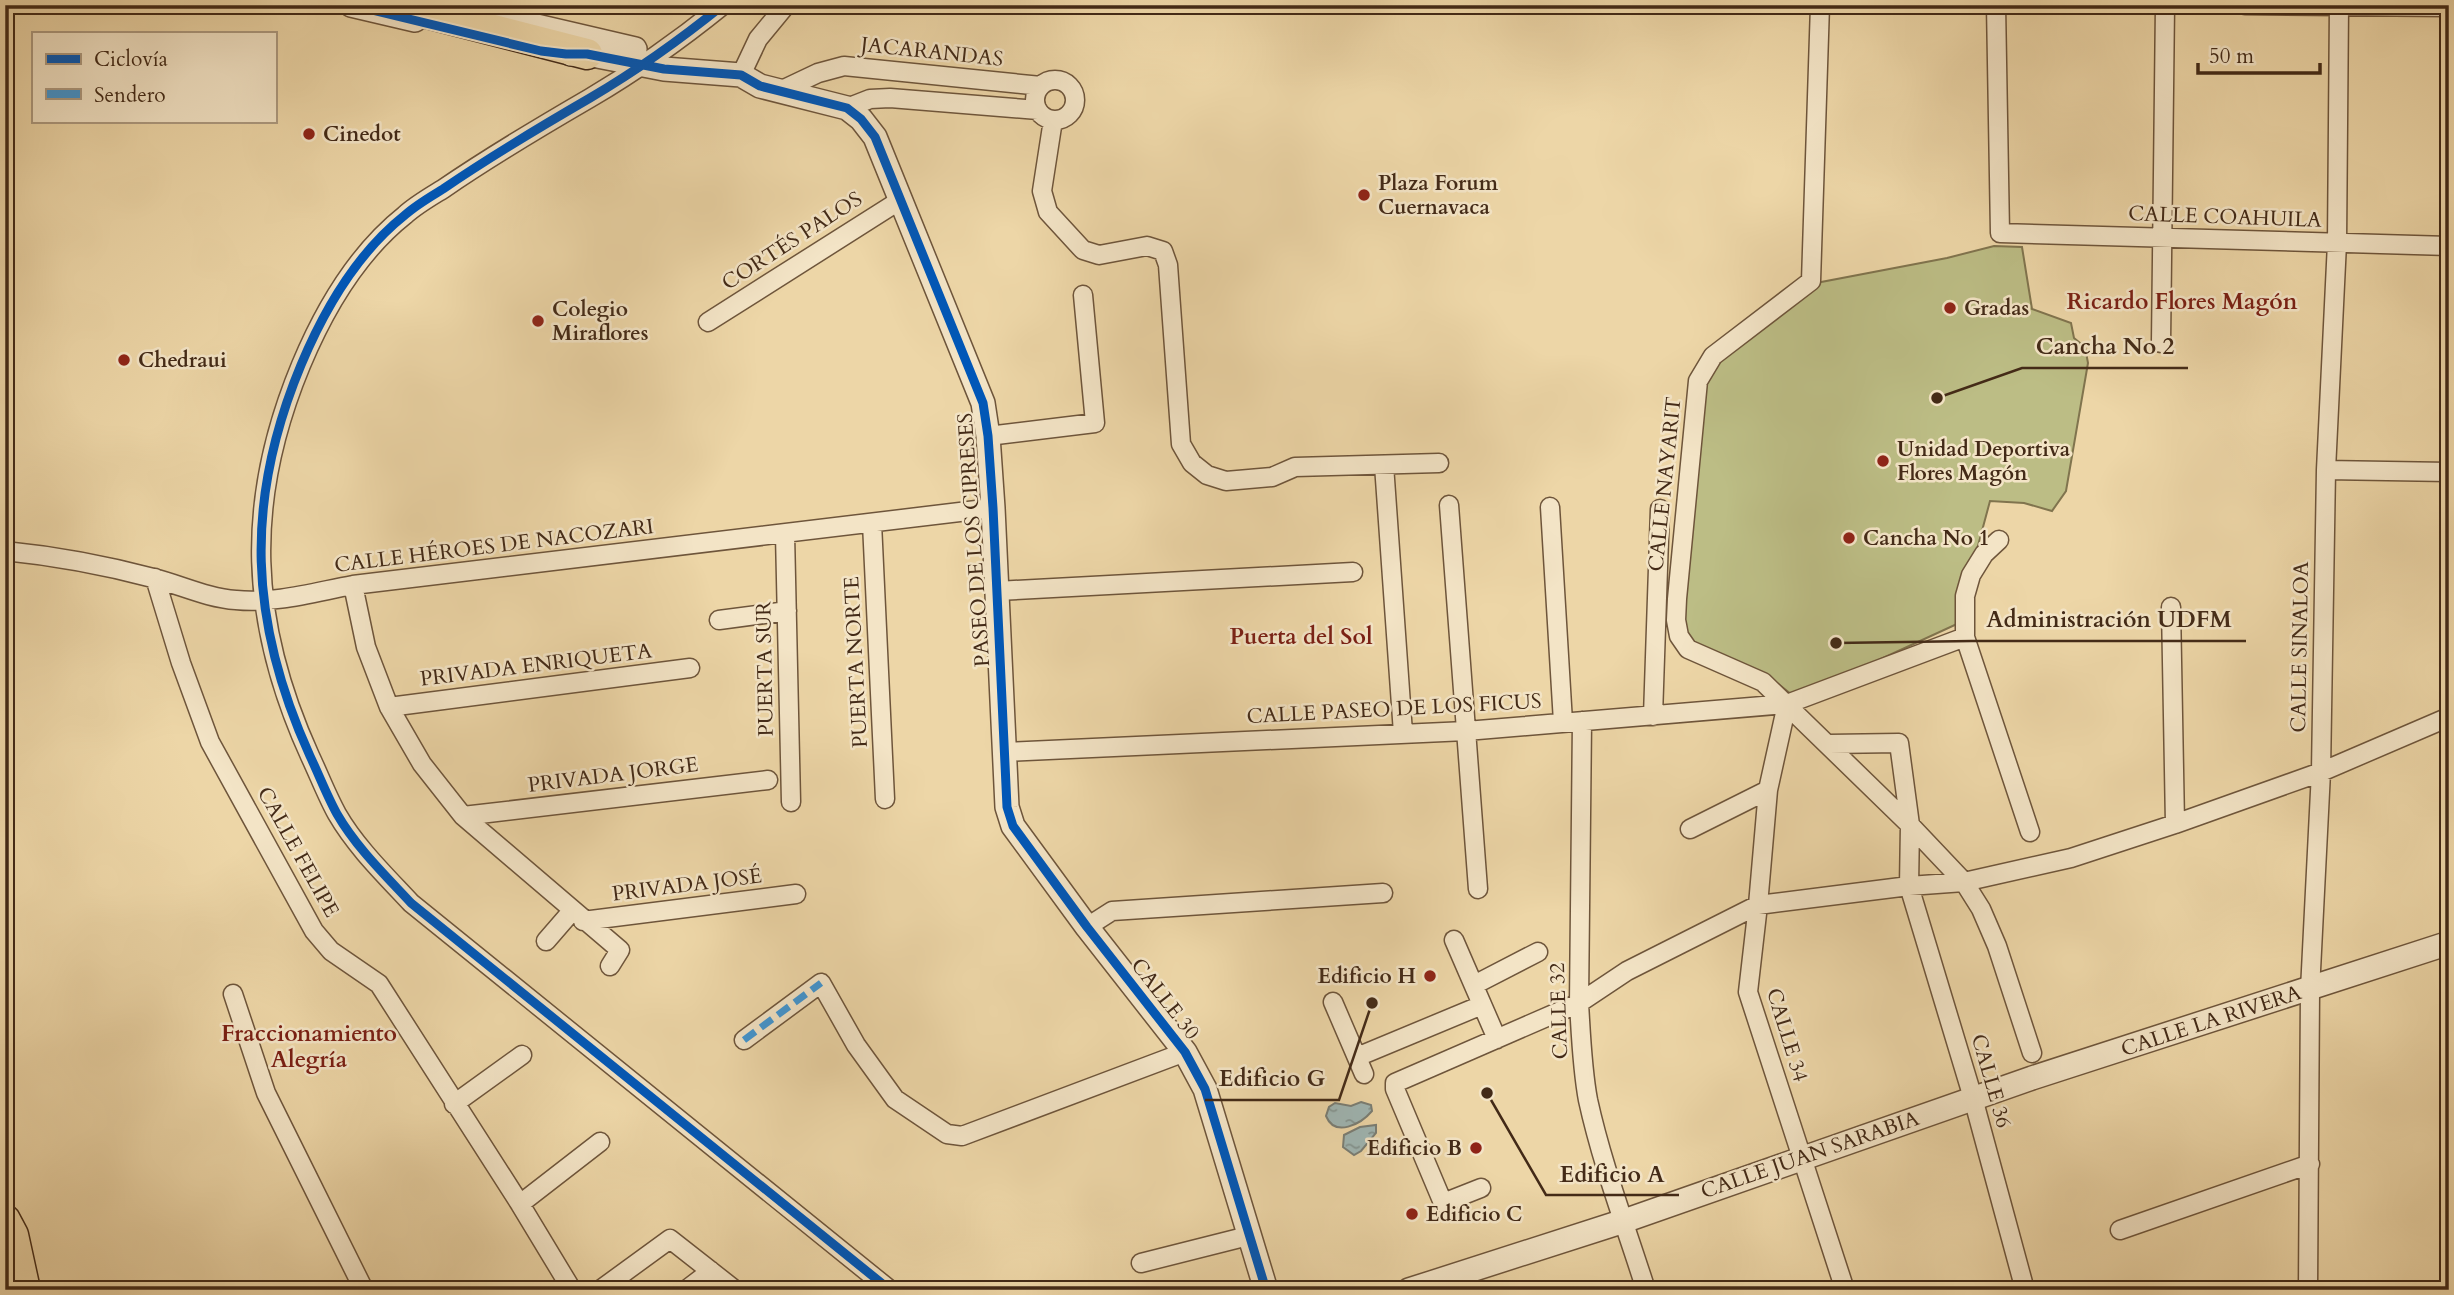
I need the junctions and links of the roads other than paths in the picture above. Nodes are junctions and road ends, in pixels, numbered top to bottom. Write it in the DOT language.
graph roads {
  1 [pos="351,5"];
  2 [pos="396,5"];
  3 [pos="447,5"];
  4 [pos="723,5"];
  5 [pos="786,5"];
  6 [pos="1820,5"];
  7 [pos="1996,5"];
  8 [pos="2165,5"];
  9 [pos="2245,5"];
  10 [pos="2339,6"];
  11 [pos="2449,7"];
  12 [pos="587,54"];
  13 [pos="653,63"];
  14 [pos="741,75"];
  15 [pos="1041,86"];
  16 [pos="780,91"];
  17 [pos="846,107"];
  18 [pos="1038,110"];
  19 [pos="1053,120"];
  20 [pos="902,198"];
  21 [pos="2162,237"];
  22 [pos="2337,243"];
  23 [pos="2449,246"];
  24 [pos="1083,295"];
  25 [pos="708,322"];
  26 [pos="2161,343"];
  27 [pos="988,436"];
  28 [pos="1439,463"];
  29 [pos="1384,465"];
  30 [pos="2326,470"];
  31 [pos="2449,472"];
  32 [pos="1449,505"];
  33 [pos="1550,507"];
  34 [pos="993,508"];
  35 [pos="1660,509"];
  36 [pos="872,523"];
  37 [pos="785,534"];
  38 [pos="1999,540"];
  39 [pos="5,551"];
  40 [pos="1353,572"];
  41 [pos="155,578"];
  42 [pos="353,585"];
  43 [pos="997,591"];
  44 [pos="262,600"];
  45 [pos="2171,607"];
  46 [pos="787,611"];
  47 [pos="719,620"];
  48 [pos="1965,637"];
  49 [pos="690,668"];
  50 [pos="1787,704"];
  51 [pos="389,707"];
  52 [pos="1653,716"];
  53 [pos="2449,717"];
  54 [pos="1581,721"];
  55 [pos="1563,722"];
  56 [pos="1466,731"];
  57 [pos="1403,733"];
  58 [pos="1829,744"];
  59 [pos="1004,752"];
  60 [pos="2320,772"];
  61 [pos="768,780"];
  62 [pos="1768,790"];
  63 [pos="885,799"];
  64 [pos="791,802"];
  65 [pos="463,816"];
  66 [pos="2175,824"];
  67 [pos="1910,825"];
  68 [pos="1690,829"];
  69 [pos="2030,832"];
  70 [pos="1964,882"];
  71 [pos="1909,886"];
  72 [pos="1478,889"];
  73 [pos="1383,893"];
  74 [pos="796,894"];
  75 [pos="1758,905"];
  76 [pos="578,916"];
  77 [pos="1087,927"];
  78 [pos="1454,940"];
  79 [pos="546,941"];
  80 [pos="2449,943"];
  81 [pos="1538,952"];
  82 [pos="610,966"];
  83 [pos="1474,985"];
  84 [pos="2310,989"];
  85 [pos="233,994"];
  86 [pos="1333,1002"];
  87 [pos="1579,1003"];
  88 [pos="1482,1005"];
  89 [pos="1497,1039"];
  90 [pos="744,1040"];
  91 [pos="1185,1052"];
  92 [pos="2032,1053"];
  93 [pos="522,1055"];
  94 [pos="1357,1057"];
  95 [pos="1364,1074"];
  96 [pos="1973,1098"];
  97 [pos="454,1104"];
  98 [pos="600,1142"];
  99 [pos="1803,1157"];
  100 [pos="2310,1164"];
  101 [pos="1481,1188"];
  102 [pos="520,1204"];
  103 [pos="5,1220"];
  104 [pos="1624,1221"];
  105 [pos="2120,1230"];
  106 [pos="1248,1236"];
  107 [pos="1141,1263"];
  108 [pos="711,1271"];
  109 [pos="1459,1282"];
  110 [pos="25,1290"];
  111 [pos="364,1290"];
  112 [pos="572,1290"];
  113 [pos="600,1290"];
  114 [pos="686,1290"];
  115 [pos="735,1290"];
  116 [pos="890,1290"];
  117 [pos="1266,1290"];
  118 [pos="1409,1290"];
  119 [pos="1646,1290"];
  120 [pos="1845,1290"];
  121 [pos="2025,1290"];
  122 [pos="2308,1290"];
  1 -- 12 [label="street"];
  2 -- 12 [label="main road"];
  3 -- 13 [label="street"];
  4 -- 13 [label="street"];
  5 -- 14 [label="street"];
  6 -- 50 [label="street, CALLE NAYARIT"];
  7 -- 21 [label="street, CALLE COAHUILA"];
  8 -- 21 [label="street"];
  9 -- 10 [label="street"];
  10 -- 11 [label="street"];
  10 -- 22 [label="street, CALLE SINALOA"];
  12 -- 13 [label="street"];
  13 -- 14 [label="street"];
  13 -- 44 [label="street"];
  14 -- 16 [label="street"];
  15 -- 16 [label="street, JACARANDAS"];
  15 -- 18 [label="street"];
  15 -- 19 [label="street"];
  16 -- 17 [label="street"];
  17 -- 18 [label="street"];
  17 -- 20 [label="street, PASEO DE LOS CIPRESES"];
  18 -- 19 [label="street"];
  19 -- 29 [label="street"];
  20 -- 25 [label="street, CORTÉS PALOS"];
  20 -- 27 [label="street, PASEO DE LOS CIPRESES"];
  21 -- 22 [label="street, CALLE COAHUILA"];
  21 -- 26 [label="street"];
  22 -- 23 [label="street, CALLE COAHUILA"];
  22 -- 30 [label="street, CALLE SINALOA"];
  24 -- 27 [label="street"];
  27 -- 34 [label="street, PASEO DE LOS CIPRESES"];
  28 -- 29 [label="street"];
  29 -- 57 [label="street"];
  30 -- 31 [label="street"];
  30 -- 60 [label="street, CALLE SINALOA"];
  32 -- 56 [label="street"];
  33 -- 55 [label="street"];
  34 -- 36 [label="street, CALLE HÉROES DE NACOZARI"];
  34 -- 43 [label="street, PASEO DE LOS CIPRESES"];
  35 -- 52 [label="street"];
  36 -- 37 [label="street, CALLE HÉROES DE NACOZARI"];
  36 -- 63 [label="street, PUERTA NORTE"];
  37 -- 42 [label="street, CALLE HÉROES DE NACOZARI"];
  37 -- 46 [label="street, PUERTA SUR"];
  38 -- 48 [label="street"];
  39 -- 41 [label="street, CALLE HÉROES DE NACOZARI"];
  40 -- 43 [label="street"];
  41 -- 44 [label="street, CALLE HÉROES DE NACOZARI"];
  41 -- 97 [label="street, CALLE FELIPE"];
  42 -- 44 [label="street, CALLE HÉROES DE NACOZARI"];
  42 -- 51 [label="street"];
  43 -- 59 [label="street, PASEO DE LOS CIPRESES"];
  44 -- 116 [label="street"];
  45 -- 66 [label="street"];
  46 -- 47 [label="street"];
  46 -- 64 [label="street, PUERTA SUR"];
  48 -- 50 [label="street, CALLE PASEO DE LOS FICUS"];
  48 -- 69 [label="street"];
  49 -- 51 [label="street, PRIVADA ENRIQUETA"];
  50 -- 52 [label="street, CALLE PASEO DE LOS FICUS"];
  50 -- 58 [label="street"];
  50 -- 62 [label="street, CALLE 34"];
  51 -- 65 [label="street"];
  52 -- 54 [label="street, CALLE PASEO DE LOS FICUS"];
  53 -- 60 [label="street"];
  54 -- 55 [label="street, CALLE PASEO DE LOS FICUS"];
  54 -- 87 [label="street, CALLE 32"];
  55 -- 56 [label="street, CALLE PASEO DE LOS FICUS"];
  56 -- 57 [label="street, CALLE PASEO DE LOS FICUS"];
  56 -- 72 [label="street"];
  57 -- 59 [label="street, CALLE PASEO DE LOS FICUS"];
  58 -- 67 [label="street"];
  58 -- 67 [label="street, CALLE 36"];
  59 -- 77 [label="street, CALLE 30"];
  60 -- 66 [label="street"];
  60 -- 84 [label="street, CALLE SINALOA"];
  61 -- 65 [label="street, PRIVADA JORGE"];
  62 -- 68 [label="street"];
  62 -- 75 [label="street, CALLE 34"];
  65 -- 76 [label="street"];
  66 -- 70 [label="street"];
  67 -- 70 [label="street"];
  67 -- 71 [label="street, CALLE 36"];
  70 -- 71 [label="street"];
  70 -- 92 [label="street"];
  71 -- 75 [label="street"];
  71 -- 96 [label="street, CALLE 36"];
  73 -- 77 [label="street"];
  74 -- 76 [label="street, PRIVADA JOSÉ"];
  75 -- 87 [label="street"];
  75 -- 99 [label="street, CALLE 34"];
  76 -- 79 [label="street"];
  76 -- 82 [label="street"];
  77 -- 91 [label="street, CALLE 30"];
  78 -- 83 [label="street"];
  80 -- 84 [label="street, CALLE LA RIVERA"];
  81 -- 83 [label="street"];
  83 -- 88 [label="street"];
  84 -- 96 [label="street, CALLE LA RIVERA"];
  84 -- 100 [label="street, CALLE SINALOA"];
  85 -- 111 [label="street"];
  86 -- 94 [label="street"];
  87 -- 89 [label="street"];
  87 -- 104 [label="street, CALLE 32"];
  88 -- 89 [label="street"];
  88 -- 94 [label="street"];
  89 -- 101 [label="street"];
  90 -- 91 [label="street"];
  91 -- 106 [label="street, CALLE 30"];
  93 -- 97 [label="street"];
  94 -- 95 [label="street"];
  96 -- 99 [label="street, CALLE JUAN SARABIA"];
  96 -- 121 [label="street, CALLE 36"];
  97 -- 102 [label="street, CALLE FELIPE"];
  98 -- 102 [label="street"];
  99 -- 104 [label="street, CALLE JUAN SARABIA"];
  99 -- 120 [label="street, CALLE 34"];
  100 -- 105 [label="street"];
  100 -- 122 [label="street, CALLE SINALOA"];
  102 -- 112 [label="street, CALLE FELIPE"];
  103 -- 110 [label="main road"];
  104 -- 109 [label="street, CALLE JUAN SARABIA"];
  104 -- 119 [label="street, CALLE 32"];
  106 -- 107 [label="street"];
  106 -- 117 [label="street, CALLE 30"];
  108 -- 113 [label="street"];
  108 -- 114 [label="street"];
  108 -- 115 [label="street"];
  109 -- 118 [label="street, CALLE JUAN SARABIA"];
}
